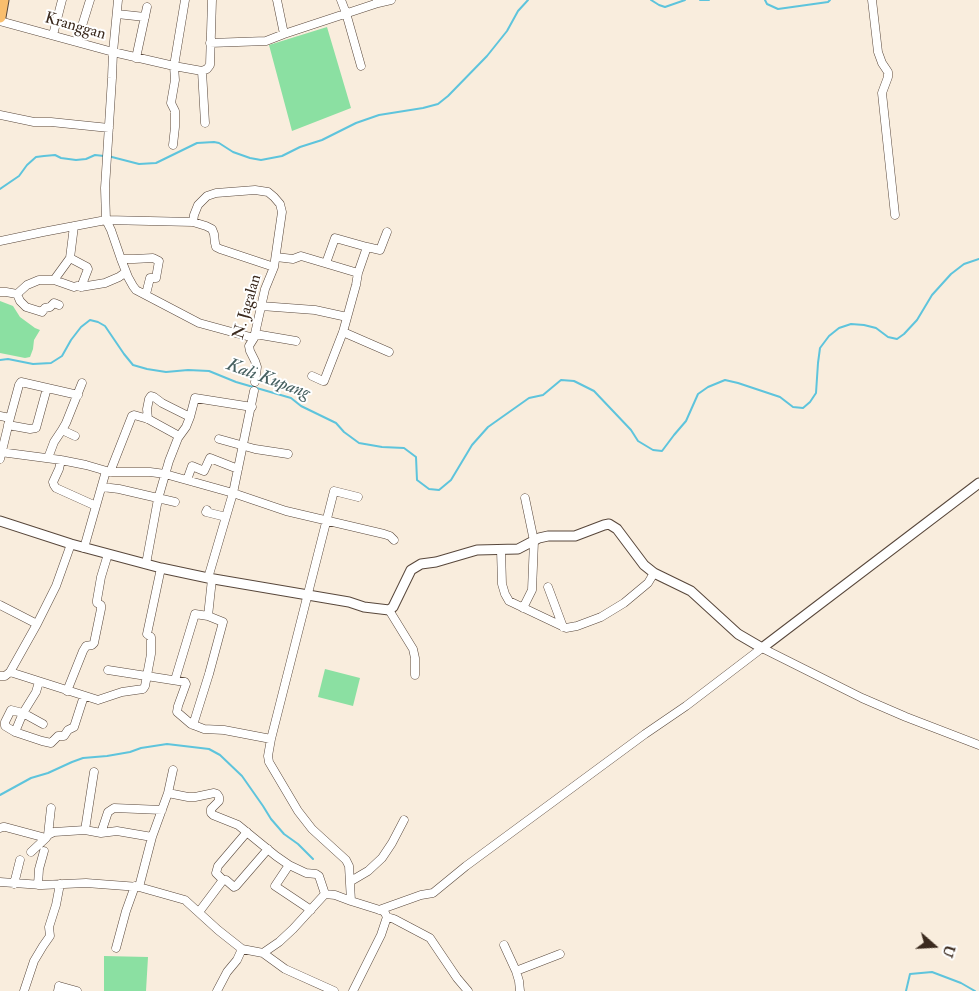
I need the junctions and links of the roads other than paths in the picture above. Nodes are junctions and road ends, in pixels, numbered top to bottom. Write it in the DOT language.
graph roads {
  1 [pos="3,0"];
  2 [pos="62,0"];
  3 [pos="90,0"];
  4 [pos="118,0"];
  5 [pos="185,0"];
  6 [pos="212,0"];
  7 [pos="277,0"];
  8 [pos="341,0"];
  9 [pos="391,0"];
  10 [pos="872,0"];
  11 [pos="377,2"];
  12 [pos="147,7"];
  13 [pos="346,13"];
  14 [pos="117,14"];
  15 [pos="0,17"];
  16 [pos="145,17"];
  17 [pos="0,21"];
  18 [pos="284,34"];
  19 [pos="53,35"];
  20 [pos="77,42"];
  21 [pos="210,43"];
  22 [pos="113,52"];
  23 [pos="136,58"];
  24 [pos="174,66"];
  25 [pos="361,66"];
  26 [pos="202,71"];
  27 [pos="0,115"];
  28 [pos="205,123"];
  29 [pos="108,128"];
  30 [pos="173,145"];
  31 [pos="895,215"];
  32 [pos="106,220"];
  33 [pos="192,222"];
  34 [pos="74,226"];
  35 [pos="387,232"];
  36 [pos="0,241"];
  37 [pos="366,246"];
  38 [pos="276,257"];
  39 [pos="70,258"];
  40 [pos="120,259"];
  41 [pos="326,263"];
  42 [pos="274,267"];
  43 [pos="126,272"];
  44 [pos="358,273"];
  45 [pos="54,280"];
  46 [pos="82,287"];
  47 [pos="0,292"];
  48 [pos="17,294"];
  49 [pos="146,294"];
  50 [pos="58,305"];
  51 [pos="261,306"];
  52 [pos="348,317"];
  53 [pos="343,332"];
  54 [pos="254,336"];
  55 [pos="296,341"];
  56 [pos="389,352"];
  57 [pos="312,376"];
  58 [pos="256,382"];
  59 [pos="82,383"];
  60 [pos="47,388"];
  61 [pos="254,391"];
  62 [pos="78,395"];
  63 [pos="252,407"];
  64 [pos="0,416"];
  65 [pos="190,417"];
  66 [pos="148,419"];
  67 [pos="9,421"];
  68 [pos="62,430"];
  69 [pos="75,436"];
  70 [pos="180,436"];
  71 [pos="219,439"];
  72 [pos="242,446"];
  73 [pos="288,454"];
  74 [pos="1,455"];
  75 [pos="48,458"];
  76 [pos="61,460"];
  77 [pos="238,469"];
  78 [pos="108,472"];
  79 [pos="165,474"];
  80 [pos="187,480"];
  81 [pos="979,483"];
  82 [pos="102,487"];
  83 [pos="233,493"];
  84 [pos="358,497"];
  85 [pos="524,498"];
  86 [pos="158,499"];
  87 [pos="175,502"];
  88 [pos="96,506"];
  89 [pos="206,510"];
  90 [pos="226,517"];
  91 [pos="326,521"];
  92 [pos="0,522"];
  93 [pos="394,540"];
  94 [pos="534,541"];
  95 [pos="71,544"];
  96 [pos="84,548"];
  97 [pos="501,550"];
  98 [pos="108,554"];
  99 [pos="146,564"];
  100 [pos="161,568"];
  101 [pos="654,573"];
  102 [pos="210,579"];
  103 [pos="548,587"];
  104 [pos="308,595"];
  105 [pos="0,605"];
  106 [pos="523,608"];
  107 [pos="389,610"];
  108 [pos="208,616"];
  109 [pos="37,624"];
  110 [pos="563,627"];
  111 [pos="762,648"];
  112 [pos="108,670"];
  113 [pos="10,672"];
  114 [pos="146,675"];
  115 [pos="415,675"];
  116 [pos="0,676"];
  117 [pos="175,680"];
  118 [pos="39,682"];
  119 [pos="68,691"];
  120 [pos="84,696"];
  121 [pos="23,713"];
  122 [pos="44,724"];
  123 [pos="193,725"];
  124 [pos="15,732"];
  125 [pos="271,739"];
  126 [pos="979,745"];
  127 [pos="173,770"];
  128 [pos="94,772"];
  129 [pos="168,793"];
  130 [pos="51,808"];
  131 [pos="162,810"];
  132 [pos="404,820"];
  133 [pos="0,828"];
  134 [pos="85,830"];
  135 [pos="247,832"];
  136 [pos="101,833"];
  137 [pos="47,836"];
  138 [pos="152,837"];
  139 [pos="268,849"];
  140 [pos="44,851"];
  141 [pos="32,852"];
  142 [pos="20,860"];
  143 [pos="289,865"];
  144 [pos="223,880"];
  145 [pos="351,881"];
  146 [pos="0,882"];
  147 [pos="14,884"];
  148 [pos="60,884"];
  149 [pos="38,885"];
  150 [pos="137,886"];
  151 [pos="325,894"];
  152 [pos="351,901"];
  153 [pos="311,910"];
  154 [pos="379,910"];
  155 [pos="198,912"];
  156 [pos="387,916"];
  157 [pos="504,945"];
  158 [pos="116,948"];
  159 [pos="242,949"];
  160 [pos="262,953"];
  161 [pos="560,954"];
  162 [pos="516,971"];
  163 [pos="24,991"];
  164 [pos="58,991"];
  165 [pos="77,991"];
  166 [pos="216,991"];
  167 [pos="334,991"];
  168 [pos="353,991"];
  169 [pos="467,991"];
  170 [pos="520,991"];
  1 -- 15 [label="main road"];
  2 -- 19 [label="street"];
  3 -- 20 [label="street"];
  4 -- 14 [label="street, Kranggan"];
  5 -- 24 [label="street"];
  6 -- 21 [label="street"];
  7 -- 18 [label="street"];
  8 -- 13 [label="street"];
  9 -- 11 [label="street"];
  10 -- 31 [label="street"];
  11 -- 13 [label="street"];
  12 -- 16 [label="street"];
  13 -- 18 [label="street"];
  13 -- 25 [label="street"];
  14 -- 16 [label="street"];
  14 -- 22 [label="street, Kranggan"];
  16 -- 23 [label="street"];
  17 -- 19 [label="street, Kranggan"];
  18 -- 21 [label="street"];
  19 -- 20 [label="street, Kranggan"];
  20 -- 22 [label="street, Kranggan"];
  21 -- 26 [label="street"];
  22 -- 23 [label="street, Kranggan"];
  22 -- 29 [label="street"];
  23 -- 24 [label="street, Kranggan"];
  24 -- 26 [label="street, Kranggan"];
  24 -- 30 [label="street"];
  26 -- 28 [label="street"];
  27 -- 29 [label="street"];
  29 -- 32 [label="street"];
  32 -- 33 [label="street, N. Jagalan"];
  32 -- 34 [label="street, N. Jagalan"];
  32 -- 40 [label="street"];
  33 -- 38 [label="street, N. Jagalan"];
  33 -- 42 [label="street, N. Jagalan"];
  34 -- 36 [label="street, N. Jagalan"];
  34 -- 39 [label="street"];
  35 -- 37 [label="street"];
  37 -- 41 [label="street"];
  37 -- 44 [label="street"];
  38 -- 41 [label="street"];
  38 -- 42 [label="street, N. Jagalan"];
  39 -- 45 [label="street"];
  39 -- 46 [label="street"];
  40 -- 43 [label="street"];
  40 -- 49 [label="street"];
  41 -- 44 [label="street"];
  42 -- 51 [label="street, N. Jagalan"];
  43 -- 46 [label="street"];
  43 -- 49 [label="street"];
  44 -- 52 [label="street"];
  45 -- 46 [label="street"];
  45 -- 48 [label="street"];
  47 -- 48 [label="street"];
  48 -- 50 [label="street"];
  49 -- 54 [label="street"];
  51 -- 52 [label="street"];
  51 -- 54 [label="street, N. Jagalan"];
  52 -- 53 [label="street"];
  53 -- 56 [label="street"];
  53 -- 57 [label="street"];
  54 -- 55 [label="street"];
  54 -- 58 [label="street, N. Jagalan"];
  59 -- 62 [label="street"];
  60 -- 62 [label="street"];
  60 -- 67 [label="street"];
  60 -- 67 [label="street"];
  61 -- 63 [label="street"];
  62 -- 68 [label="street"];
  63 -- 65 [label="street"];
  63 -- 72 [label="street"];
  64 -- 67 [label="street"];
  65 -- 66 [label="street"];
  65 -- 70 [label="street"];
  66 -- 70 [label="street"];
  66 -- 78 [label="street"];
  67 -- 74 [label="street"];
  68 -- 69 [label="street"];
  68 -- 75 [label="street"];
  70 -- 79 [label="street"];
  71 -- 72 [label="street"];
  72 -- 73 [label="street"];
  72 -- 77 [label="street"];
  74 -- 75 [label="street"];
  75 -- 76 [label="street"];
  76 -- 78 [label="street"];
  76 -- 88 [label="street"];
  77 -- 80 [label="street"];
  77 -- 83 [label="street"];
  78 -- 79 [label="street"];
  78 -- 82 [label="street"];
  79 -- 80 [label="street"];
  79 -- 86 [label="street"];
  80 -- 83 [label="street"];
  81 -- 111 [label="street"];
  82 -- 86 [label="street"];
  82 -- 88 [label="street"];
  83 -- 90 [label="street"];
  83 -- 91 [label="street"];
  84 -- 91 [label="street"];
  85 -- 94 [label="street"];
  86 -- 87 [label="street"];
  86 -- 99 [label="street"];
  88 -- 96 [label="street"];
  89 -- 90 [label="street"];
  90 -- 102 [label="street"];
  91 -- 93 [label="street"];
  91 -- 104 [label="street"];
  92 -- 95 [label="street"];
  94 -- 97 [label="street"];
  94 -- 101 [label="street"];
  94 -- 106 [label="street"];
  95 -- 96 [label="street"];
  95 -- 109 [label="street"];
  96 -- 98 [label="street"];
  97 -- 106 [label="street"];
  97 -- 107 [label="street"];
  98 -- 99 [label="street"];
  98 -- 119 [label="street"];
  99 -- 100 [label="street"];
  100 -- 102 [label="street"];
  100 -- 114 [label="street"];
  101 -- 110 [label="street"];
  101 -- 111 [label="street"];
  102 -- 104 [label="street"];
  102 -- 108 [label="street"];
  103 -- 110 [label="street"];
  104 -- 107 [label="street"];
  104 -- 125 [label="street"];
  105 -- 109 [label="street"];
  106 -- 110 [label="street"];
  107 -- 115 [label="street"];
  108 -- 117 [label="street"];
  108 -- 123 [label="street"];
  109 -- 113 [label="street"];
  111 -- 126 [label="street"];
  111 -- 154 [label="street"];
  112 -- 114 [label="street"];
  113 -- 116 [label="street"];
  113 -- 118 [label="street"];
  114 -- 117 [label="street"];
  114 -- 120 [label="street"];
  117 -- 123 [label="street"];
  118 -- 119 [label="street"];
  118 -- 121 [label="street"];
  119 -- 120 [label="street"];
  120 -- 124 [label="street"];
  121 -- 122 [label="street"];
  121 -- 124 [label="street"];
  121 -- 124 [label="street"];
  123 -- 125 [label="street"];
  125 -- 145 [label="street"];
  127 -- 129 [label="street"];
  128 -- 134 [label="street"];
  129 -- 131 [label="street"];
  129 -- 135 [label="street"];
  130 -- 137 [label="street"];
  131 -- 136 [label="street"];
  131 -- 138 [label="street"];
  132 -- 145 [label="street"];
  133 -- 137 [label="street"];
  134 -- 136 [label="street"];
  134 -- 137 [label="street"];
  135 -- 139 [label="street"];
  135 -- 144 [label="street"];
  136 -- 138 [label="street"];
  137 -- 141 [label="street"];
  138 -- 150 [label="street"];
  139 -- 143 [label="street"];
  139 -- 144 [label="street"];
  140 -- 149 [label="street"];
  142 -- 147 [label="street"];
  143 -- 151 [label="street"];
  143 -- 153 [label="street"];
  144 -- 155 [label="street"];
  145 -- 152 [label="street"];
  146 -- 147 [label="street"];
  147 -- 149 [label="street"];
  148 -- 149 [label="street"];
  148 -- 150 [label="street"];
  148 -- 163 [label="street"];
  150 -- 155 [label="street"];
  150 -- 158 [label="street"];
  151 -- 152 [label="street"];
  151 -- 153 [label="street"];
  152 -- 154 [label="street"];
  153 -- 160 [label="street"];
  154 -- 156 [label="street"];
  155 -- 159 [label="street"];
  156 -- 168 [label="street"];
  156 -- 169 [label="street"];
  157 -- 162 [label="street"];
  159 -- 160 [label="street"];
  159 -- 166 [label="street"];
  160 -- 167 [label="street"];
  161 -- 162 [label="street"];
  162 -- 170 [label="street"];
  164 -- 165 [label="street"];
}
